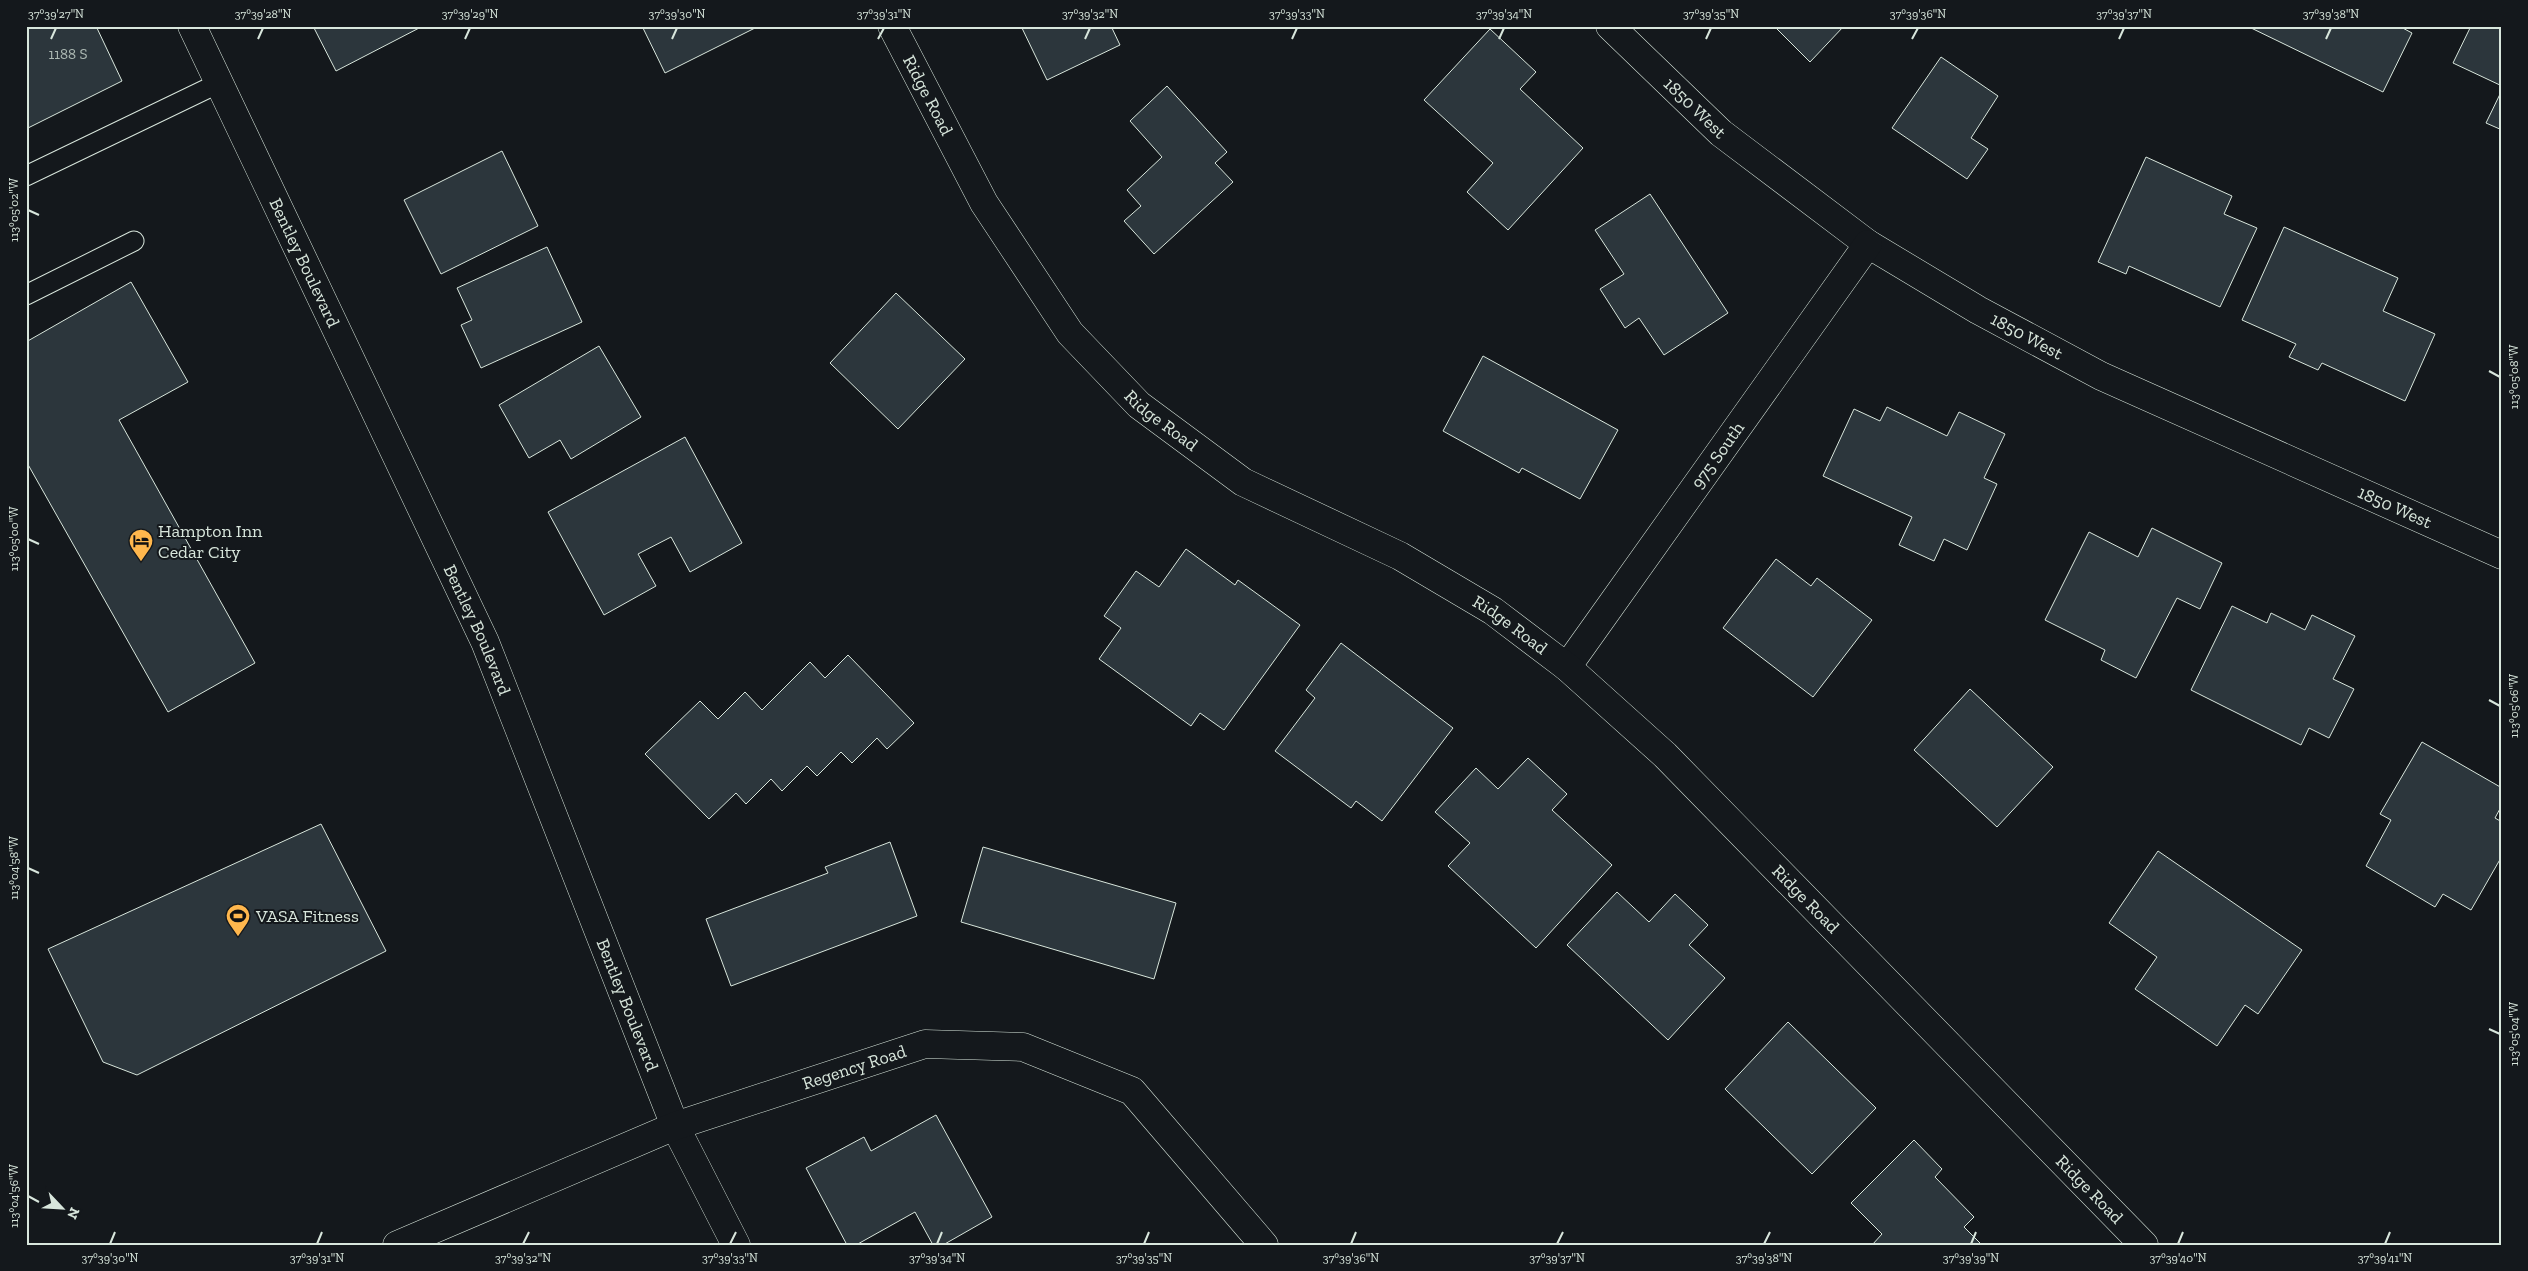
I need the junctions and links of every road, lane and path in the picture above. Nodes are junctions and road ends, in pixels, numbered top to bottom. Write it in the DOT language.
graph roads {
  1 [pos="192,26"];
  2 [pos="892,26"];
  3 [pos="1610,26"];
  4 [pos="219,83"];
  5 [pos="26,176"];
  6 [pos="134,241"];
  7 [pos="1868,244"];
  8 [pos="26,295"];
  9 [pos="2502,555"];
  10 [pos="1566,667"];
  11 [pos="675,1126"];
  12 [pos="397,1245"];
  13 [pos="736,1245"];
  14 [pos="1264,1245"];
  15 [pos="2144,1245"];
  1 -- 4 [label="street, Bentley Boulevard"];
  2 -- 10 [label="street, Ridge Road"];
  3 -- 7 [label="street, 1850 West"];
  4 -- 5 [label="lane"];
  4 -- 11 [label="street, Bentley Boulevard"];
  6 -- 8 [label="lane"];
  7 -- 9 [label="street, 1850 West"];
  7 -- 10 [label="street, 975 South"];
  10 -- 15 [label="street, Ridge Road"];
  11 -- 12 [label="street, Regency Road"];
  11 -- 13 [label="street, Bentley Boulevard"];
  11 -- 14 [label="street, Regency Road"];
}
